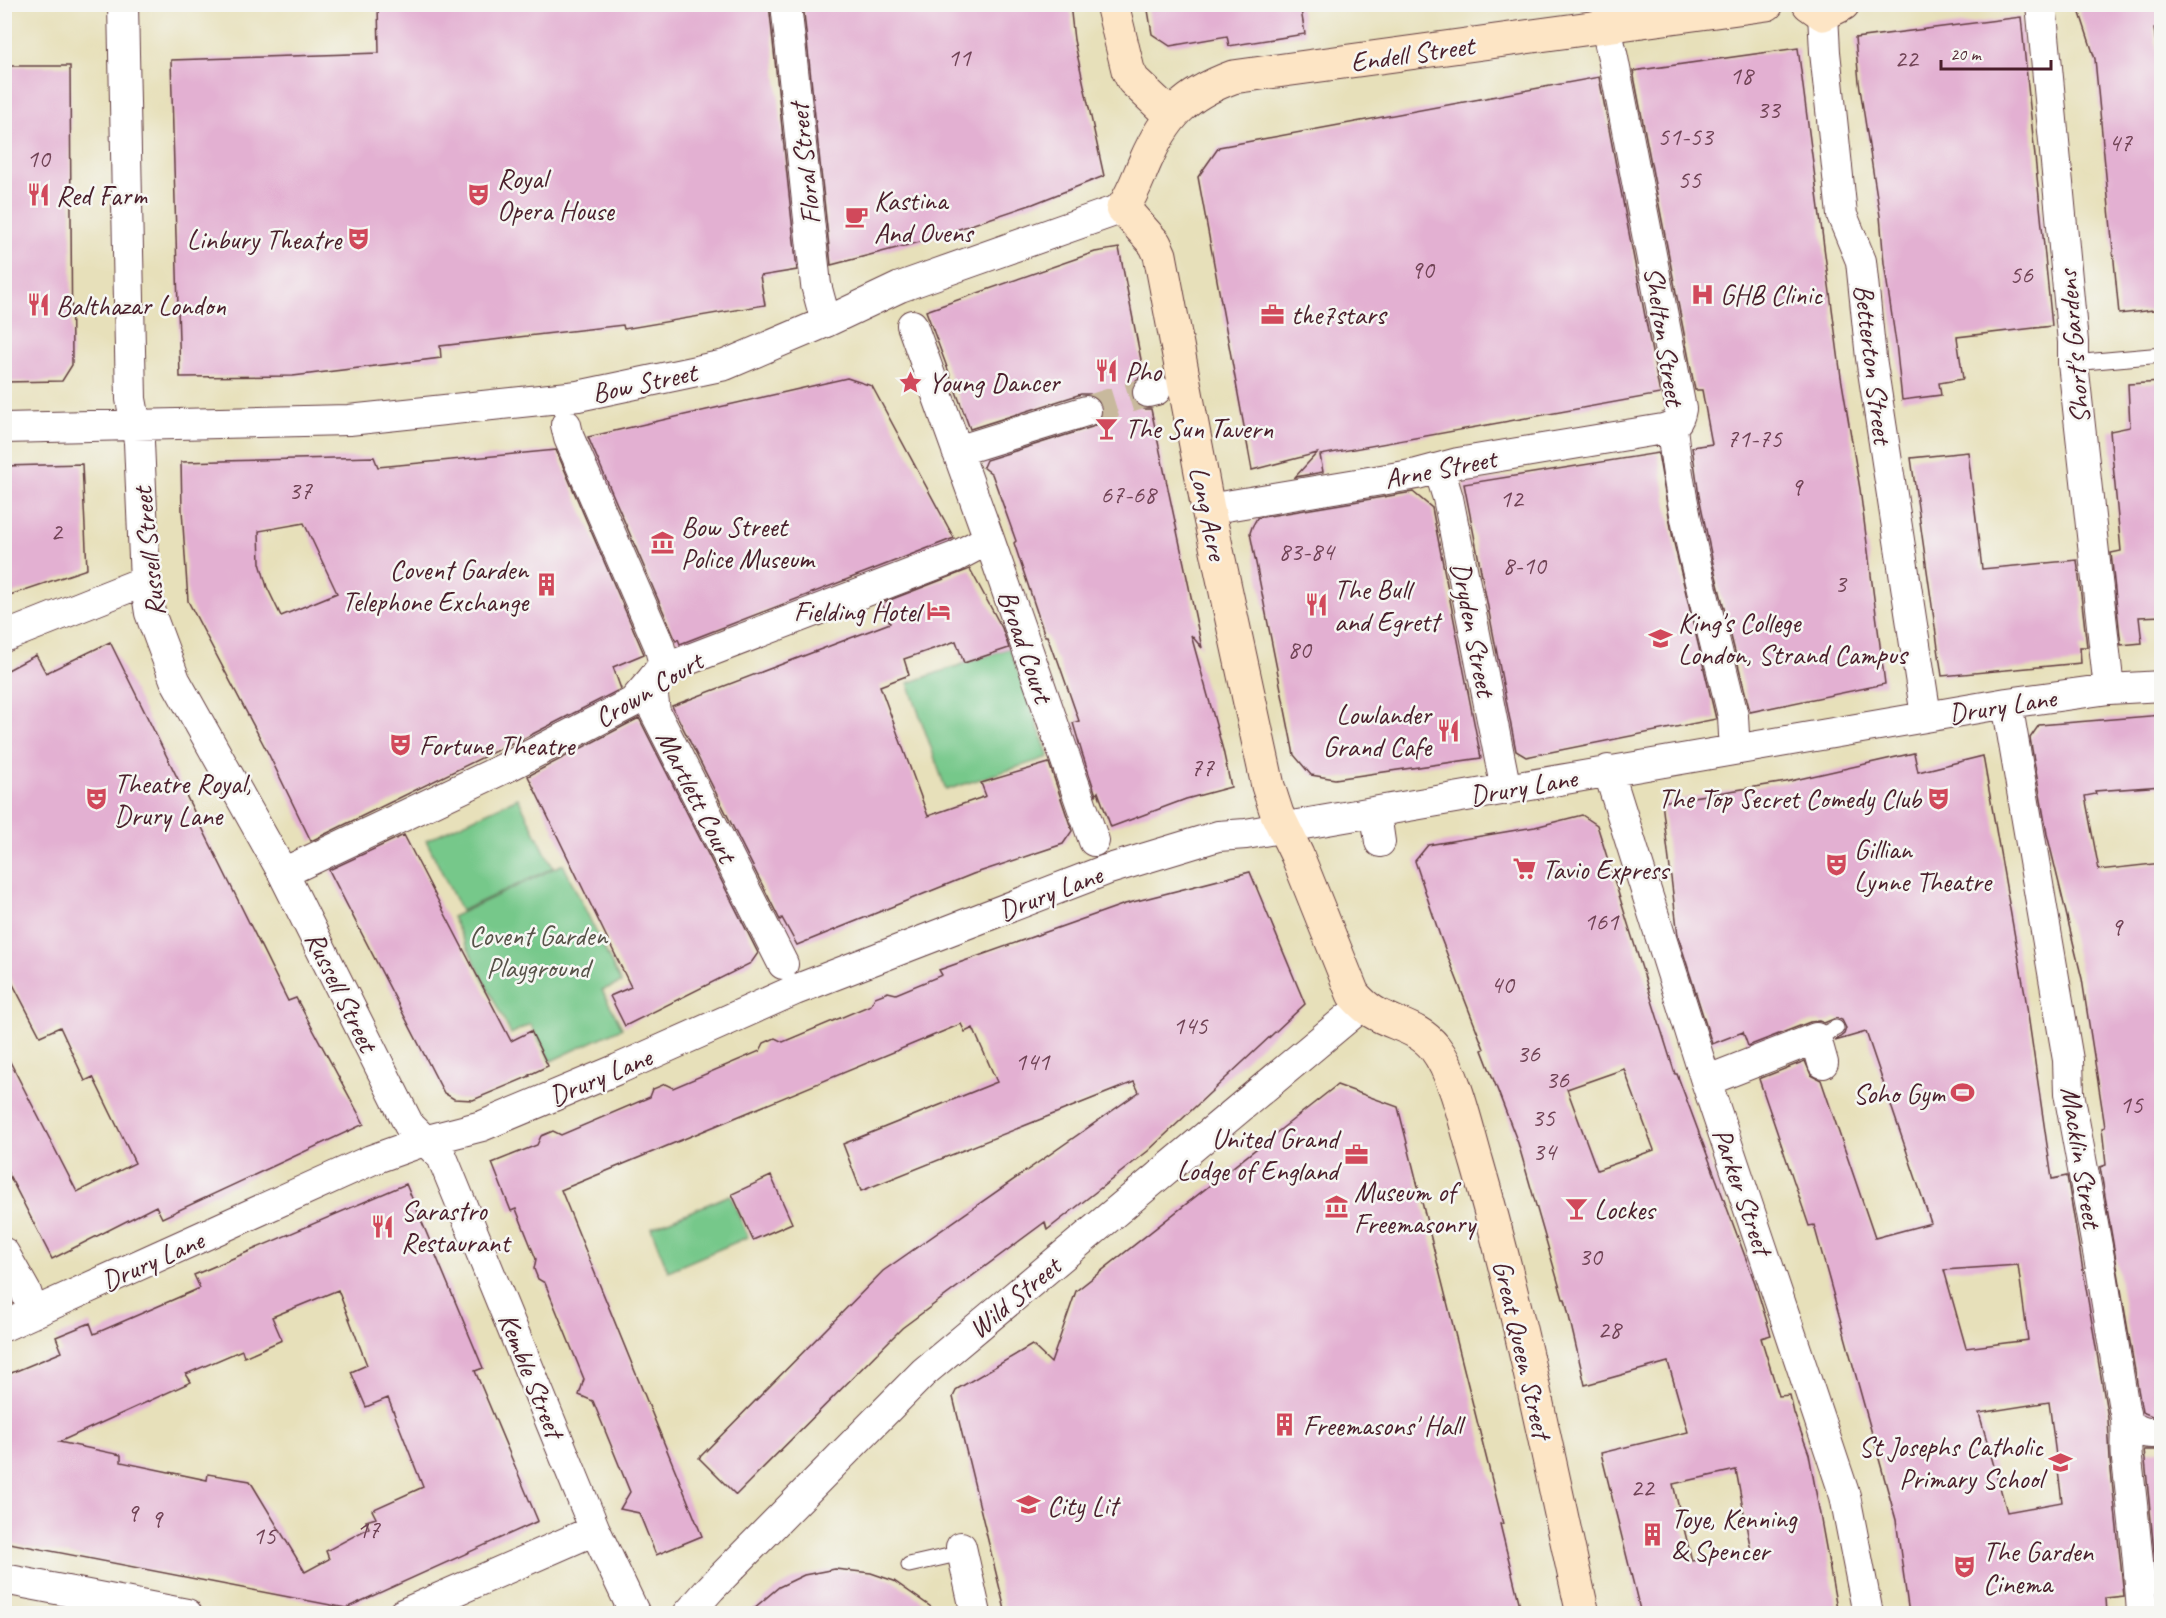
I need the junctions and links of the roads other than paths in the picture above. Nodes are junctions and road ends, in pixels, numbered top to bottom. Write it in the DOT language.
graph roads {
  1 [pos="123,4"];
  2 [pos="786,4"];
  3 [pos="1112,4"];
  4 [pos="1767,4"];
  5 [pos="2041,6"];
  6 [pos="1825,8"];
  7 [pos="1603,16"];
  8 [pos="1171,116"];
  9 [pos="1123,208"];
  10 [pos="826,322"];
  11 [pos="912,325"];
  12 [pos="2162,355"];
  13 [pos="2073,363"];
  14 [pos="1086,411"];
  15 [pos="135,425"];
  16 [pos="566,425"];
  17 [pos="1672,427"];
  18 [pos="4,428"];
  19 [pos="957,451"];
  20 [pos="1439,469"];
  21 [pos="1208,508"];
  22 [pos="989,539"];
  23 [pos="145,581"];
  24 [pos="4,637"];
  25 [pos="651,681"];
  26 [pos="2162,686"];
  27 [pos="2109,689"];
  28 [pos="2007,703"];
  29 [pos="1926,716"];
  30 [pos="1734,735"];
  31 [pos="1608,770"];
  32 [pos="1506,790"];
  33 [pos="1284,826"];
  34 [pos="1094,842"];
  35 [pos="284,873"];
  36 [pos="783,964"];
  37 [pos="1363,1005"];
  38 [pos="1825,1043"];
  39 [pos="1706,1081"];
  40 [pos="424,1141"];
  41 [pos="4,1254"];
  42 [pos="33,1313"];
  43 [pos="4,1326"];
  44 [pos="2127,1422"];
  45 [pos="2162,1432"];
  46 [pos="595,1530"];
  47 [pos="962,1550"];
  48 [pos="909,1565"];
  49 [pos="4,1579"];
  50 [pos="187,1614"];
  51 [pos="403,1614"];
  52 [pos="635,1614"];
  53 [pos="688,1614"];
  54 [pos="976,1614"];
  55 [pos="1583,1614"];
  56 [pos="1868,1614"];
  57 [pos="2142,1614"];
  1 -- 15 [label="street, Russell Street"];
  2 -- 10 [label="street, Floral Street"];
  3 -- 8 [label="main road"];
  4 -- 7 [label="main road, Endell Street"];
  5 -- 13 [label="street, Short's Gardens"];
  6 -- 29 [label="street, Betterton Street"];
  7 -- 8 [label="main road, Endell Street"];
  7 -- 17 [label="street, Shelton Street"];
  8 -- 9 [label="main road, Endell Street"];
  9 -- 10 [label="street, Bow Street"];
  9 -- 21 [label="main road, Long Acre"];
  10 -- 15 [label="street, Bow Street"];
  11 -- 19 [label="street, Broad Court"];
  12 -- 13 [label="lane"];
  13 -- 27 [label="street, Short's Gardens"];
  14 -- 19 [label="street"];
  15 -- 18 [label="street, Bow Street"];
  15 -- 23 [label="street, Russell Street"];
  16 -- 25 [label="street"];
  17 -- 20 [label="street, Arne Street"];
  17 -- 30 [label="street, Shelton Street"];
  19 -- 22 [label="street, Broad Court"];
  20 -- 21 [label="street, Arne Street"];
  20 -- 32 [label="street, Dryden Street"];
  21 -- 33 [label="main road, Long Acre"];
  22 -- 25 [label="street, Crown Court"];
  22 -- 34 [label="street, Broad Court"];
  23 -- 24 [label="street"];
  23 -- 35 [label="street, Russell Street"];
  25 -- 35 [label="street, Crown Court"];
  25 -- 36 [label="street, Martlett Court"];
  26 -- 27 [label="street, Drury Lane"];
  27 -- 28 [label="street, Drury Lane"];
  28 -- 29 [label="street, Drury Lane"];
  28 -- 44 [label="street, Macklin Street"];
  29 -- 31 [label="street, Drury Lane"];
  31 -- 32 [label="street, Drury Lane"];
  31 -- 39 [label="street, Parker Street"];
  32 -- 33 [label="street, Drury Lane"];
  33 -- 37 [label="main road, Great Queen Street"];
  33 -- 40 [label="street, Drury Lane"];
  35 -- 40 [label="street, Russell Street"];
  37 -- 53 [label="street, Wild Street"];
  37 -- 55 [label="main road, Great Queen Street"];
  38 -- 39 [label="street"];
  39 -- 56 [label="street, Parker Street"];
  40 -- 42 [label="street, Drury Lane"];
  40 -- 46 [label="street, Kemble Street"];
  41 -- 42 [label="street"];
  42 -- 43 [label="street, Drury Lane"];
  44 -- 45 [label="street"];
  44 -- 57 [label="street, Macklin Street"];
  46 -- 51 [label="street"];
  46 -- 52 [label="street, Kemble Street"];
  47 -- 48 [label="lane"];
  47 -- 54 [label="street"];
  49 -- 50 [label="street"];
}
